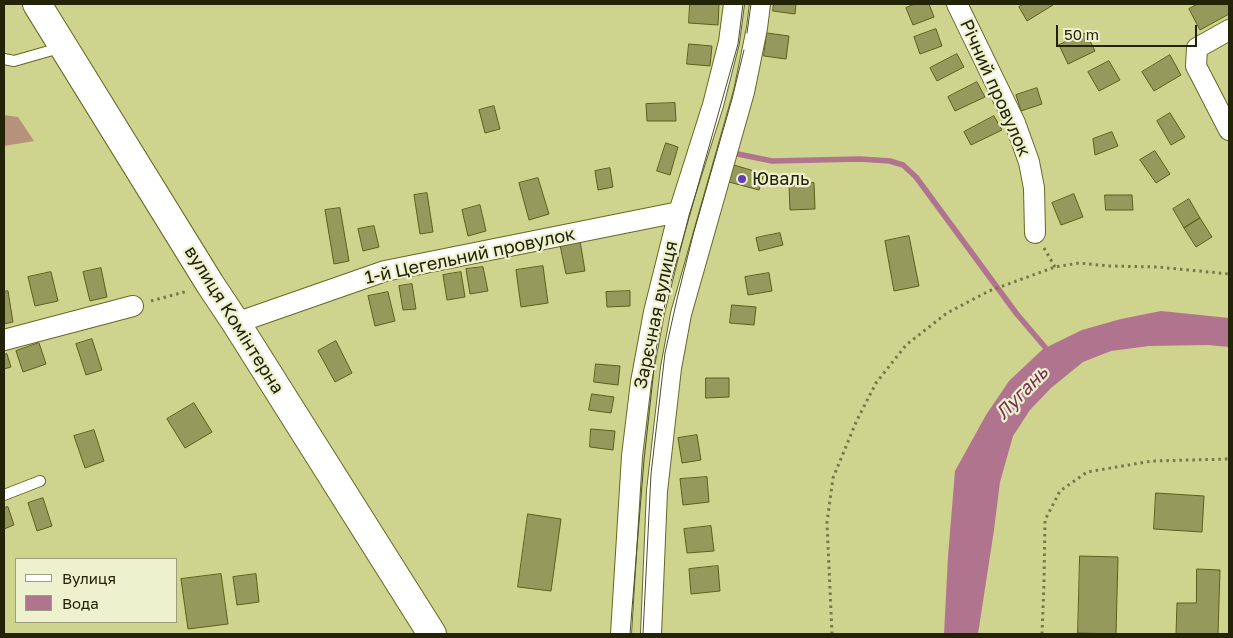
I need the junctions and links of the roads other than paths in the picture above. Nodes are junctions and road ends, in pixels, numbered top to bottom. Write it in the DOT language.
graph roads {
  1 [pos="37,4"];
  2 [pos="734,4"];
  3 [pos="760,4"];
  4 [pos="957,4"];
  5 [pos="1229,30"];
  6 [pos="64,46"];
  7 [pos="4,59"];
  8 [pos="1229,130"];
  9 [pos="679,212"];
  10 [pos="1035,233"];
  11 [pos="133,306"];
  12 [pos="236,323"];
  13 [pos="4,340"];
  14 [pos="40,481"];
  15 [pos="4,495"];
  16 [pos="432,634"];
  17 [pos="621,634"];
  18 [pos="651,634"];
  1 -- 6 [label="main road, вулиця Комінтерна"];
  2 -- 9 [label="street, Зарєчная вулиця"];
  3 -- 18 [label="street, Зарєчная вулиця"];
  4 -- 10 [label="street, Річний провулок"];
  5 -- 8 [label="street"];
  6 -- 7 [label="lane"];
  6 -- 12 [label="main road, вулиця Комінтерна"];
  9 -- 12 [label="street, 1-й Цегельний провулок"];
  9 -- 17 [label="street, Зарєчная вулиця"];
  11 -- 13 [label="street"];
  12 -- 16 [label="main road, вулиця Комінтерна"];
  14 -- 15 [label="lane"];
}
